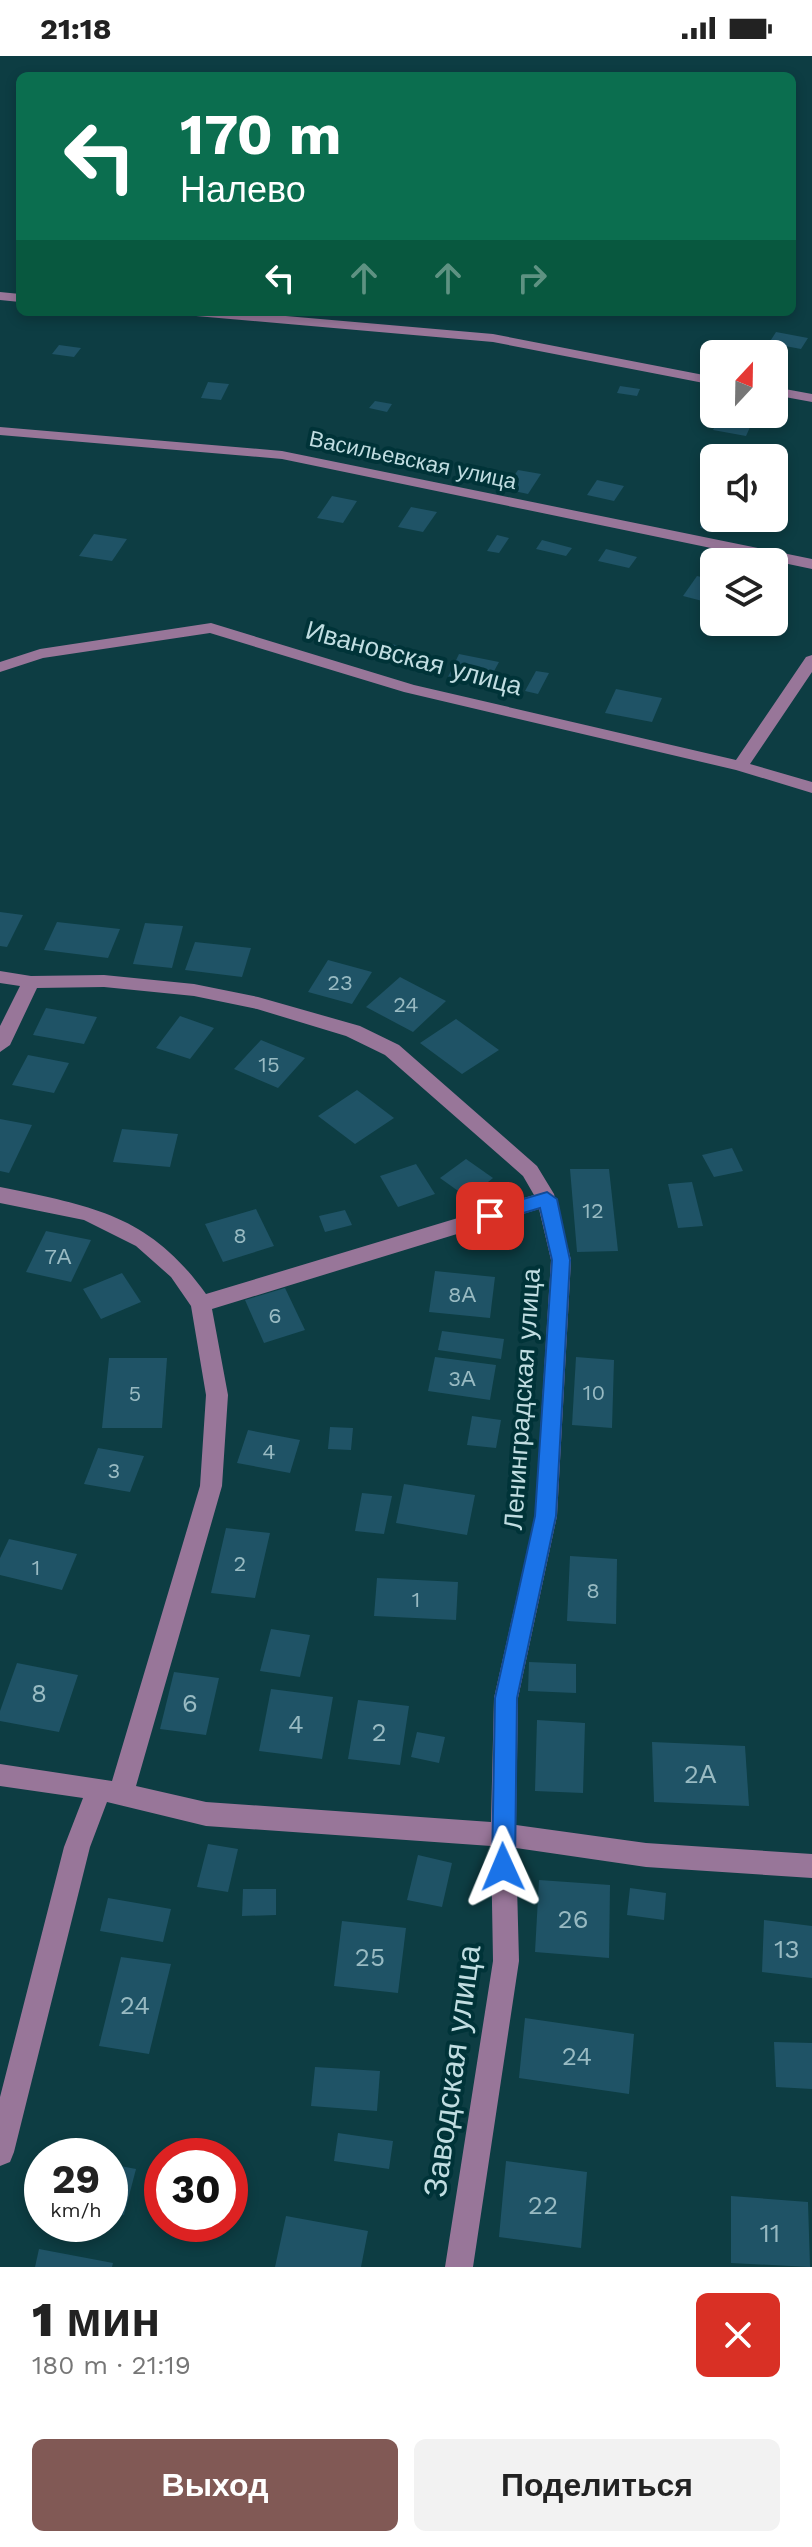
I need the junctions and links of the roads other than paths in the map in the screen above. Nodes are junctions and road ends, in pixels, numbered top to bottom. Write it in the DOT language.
graph roads {
  1 [pos="242,316"];
  2 [pos="700,378"];
  3 [pos="788,394"];
  4 [pos="812,398"];
  5 [pos="0,431"];
  6 [pos="812,564"];
  7 [pos="812,660"];
  8 [pos="0,667"];
  9 [pos="740,766"];
  10 [pos="812,788"];
  11 [pos="0,977"];
  12 [pos="31,982"];
  13 [pos="0,1045"];
  14 [pos="0,1195"];
  15 [pos="547,1199"];
  16 [pos="201,1304"];
  17 [pos="0,1775"];
  18 [pos="110,1791"];
  19 [pos="503,1835"];
  20 [pos="812,1866"];
  21 [pos="0,2152"];
  22 [pos="459,2267"];
  1 -- 2 [label="street"];
  3 -- 4 [label="street"];
  5 -- 6 [label="street, Васильевская улица"];
  7 -- 9 [label="street"];
  8 -- 9 [label="street, Ивановская улица"];
  9 -- 10 [label="street, Ивановская улица"];
  11 -- 12 [label="street, Ленинградская улица"];
  12 -- 13 [label="street"];
  12 -- 15 [label="street, Ленинградская улица"];
  14 -- 16 [label="street"];
  15 -- 16 [label="street"];
  15 -- 19 [label="street, Ленинградская улица"];
  16 -- 18 [label="street"];
  17 -- 18 [label="street"];
  18 -- 19 [label="street"];
  18 -- 21 [label="street"];
  19 -- 20 [label="street"];
  19 -- 22 [label="street, Заводская улица"];
}
